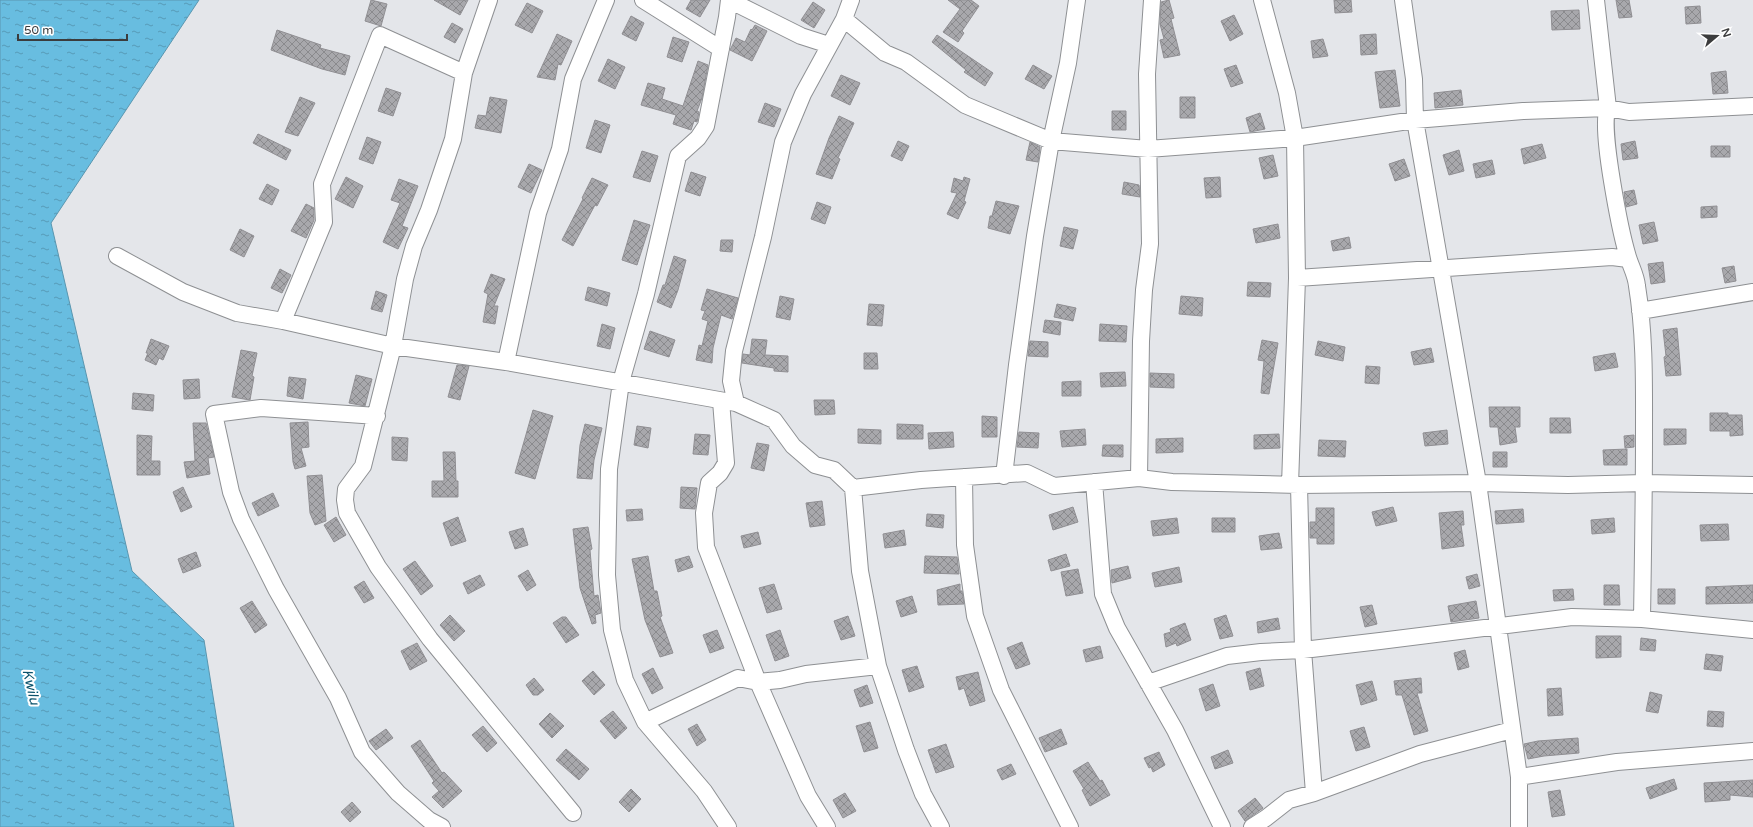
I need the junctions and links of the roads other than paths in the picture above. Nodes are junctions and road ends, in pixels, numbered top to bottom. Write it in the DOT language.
graph roads {
  1 [pos="489,0"];
  2 [pos="606,0"];
  3 [pos="643,0"];
  4 [pos="729,0"];
  5 [pos="851,0"];
  6 [pos="1077,0"];
  7 [pos="1152,0"];
  8 [pos="1262,0"];
  9 [pos="1403,0"];
  10 [pos="1596,0"];
  11 [pos="844,19"];
  12 [pos="828,45"];
  13 [pos="721,49"];
  14 [pos="464,73"];
  15 [pos="1753,106"];
  16 [pos="1608,108"];
  17 [pos="1415,120"];
  18 [pos="1295,138"];
  19 [pos="1051,141"];
  20 [pos="1148,149"];
  21 [pos="117,256"];
  22 [pos="1628,259"];
  23 [pos="1442,267"];
  24 [pos="1297,278"];
  25 [pos="1753,292"];
  26 [pos="1640,311"];
  27 [pos="283,321"];
  28 [pos="393,346"];
  29 [pos="506,362"];
  30 [pos="621,382"];
  31 [pos="729,402"];
  32 [pos="377,416"];
  33 [pos="1004,476"];
  34 [pos="964,477"];
  35 [pos="1139,478"];
  36 [pos="1094,482"];
  37 [pos="1478,483"];
  38 [pos="1644,483"];
  39 [pos="1294,485"];
  40 [pos="1753,485"];
  41 [pos="853,488"];
  42 [pos="1642,619"];
  43 [pos="1498,625"];
  44 [pos="1753,630"];
  45 [pos="1303,650"];
  46 [pos="878,666"];
  47 [pos="758,682"];
  48 [pos="1148,683"];
  49 [pos="645,722"];
  50 [pos="1512,730"];
  51 [pos="1753,751"];
  52 [pos="1519,778"];
  53 [pos="1314,793"];
  54 [pos="572,813"];
  55 [pos="442,827"];
  56 [pos="728,827"];
  57 [pos="827,827"];
  58 [pos="941,827"];
  59 [pos="1070,827"];
  60 [pos="1222,827"];
  61 [pos="1252,827"];
  62 [pos="1519,827"];
  1 -- 14 [label="street"];
  2 -- 29 [label="street"];
  3 -- 13 [label="street"];
  4 -- 12 [label="street"];
  4 -- 13 [label="street"];
  5 -- 11 [label="street"];
  6 -- 19 [label="street"];
  7 -- 20 [label="street"];
  8 -- 18 [label="street"];
  9 -- 17 [label="street"];
  10 -- 16 [label="street"];
  11 -- 12 [label="street"];
  11 -- 19 [label="street"];
  12 -- 31 [label="street"];
  13 -- 30 [label="street"];
  14 -- 27 [label="street"];
  14 -- 28 [label="street"];
  15 -- 16 [label="street"];
  16 -- 17 [label="street"];
  16 -- 22 [label="street"];
  17 -- 18 [label="street"];
  17 -- 23 [label="street"];
  18 -- 20 [label="street"];
  18 -- 24 [label="street"];
  19 -- 20 [label="street"];
  19 -- 33 [label="street"];
  20 -- 35 [label="street"];
  21 -- 27 [label="street"];
  22 -- 23 [label="street"];
  22 -- 26 [label="street"];
  23 -- 24 [label="street"];
  23 -- 37 [label="street"];
  24 -- 39 [label="street"];
  25 -- 26 [label="street"];
  26 -- 38 [label="street"];
  27 -- 28 [label="street"];
  28 -- 29 [label="street"];
  28 -- 32 [label="street"];
  29 -- 30 [label="street"];
  30 -- 31 [label="street"];
  30 -- 49 [label="street"];
  31 -- 41 [label="street"];
  31 -- 47 [label="street"];
  32 -- 54 [label="street"];
  32 -- 55 [label="street"];
  33 -- 34 [label="street"];
  33 -- 36 [label="street"];
  34 -- 41 [label="street"];
  34 -- 59 [label="street"];
  35 -- 36 [label="street"];
  35 -- 39 [label="street"];
  36 -- 48 [label="street"];
  37 -- 38 [label="street"];
  37 -- 39 [label="street"];
  37 -- 43 [label="street"];
  38 -- 40 [label="street"];
  38 -- 42 [label="street"];
  39 -- 45 [label="street"];
  41 -- 46 [label="street"];
  42 -- 43 [label="street"];
  42 -- 44 [label="street"];
  43 -- 45 [label="street"];
  43 -- 50 [label="street"];
  45 -- 48 [label="street"];
  45 -- 53 [label="street"];
  46 -- 47 [label="street"];
  46 -- 58 [label="street"];
  47 -- 49 [label="street"];
  47 -- 57 [label="street"];
  48 -- 60 [label="street"];
  49 -- 56 [label="street"];
  50 -- 52 [label="street"];
  50 -- 53 [label="street"];
  51 -- 52 [label="street"];
  52 -- 62 [label="street"];
  53 -- 61 [label="street"];
}
